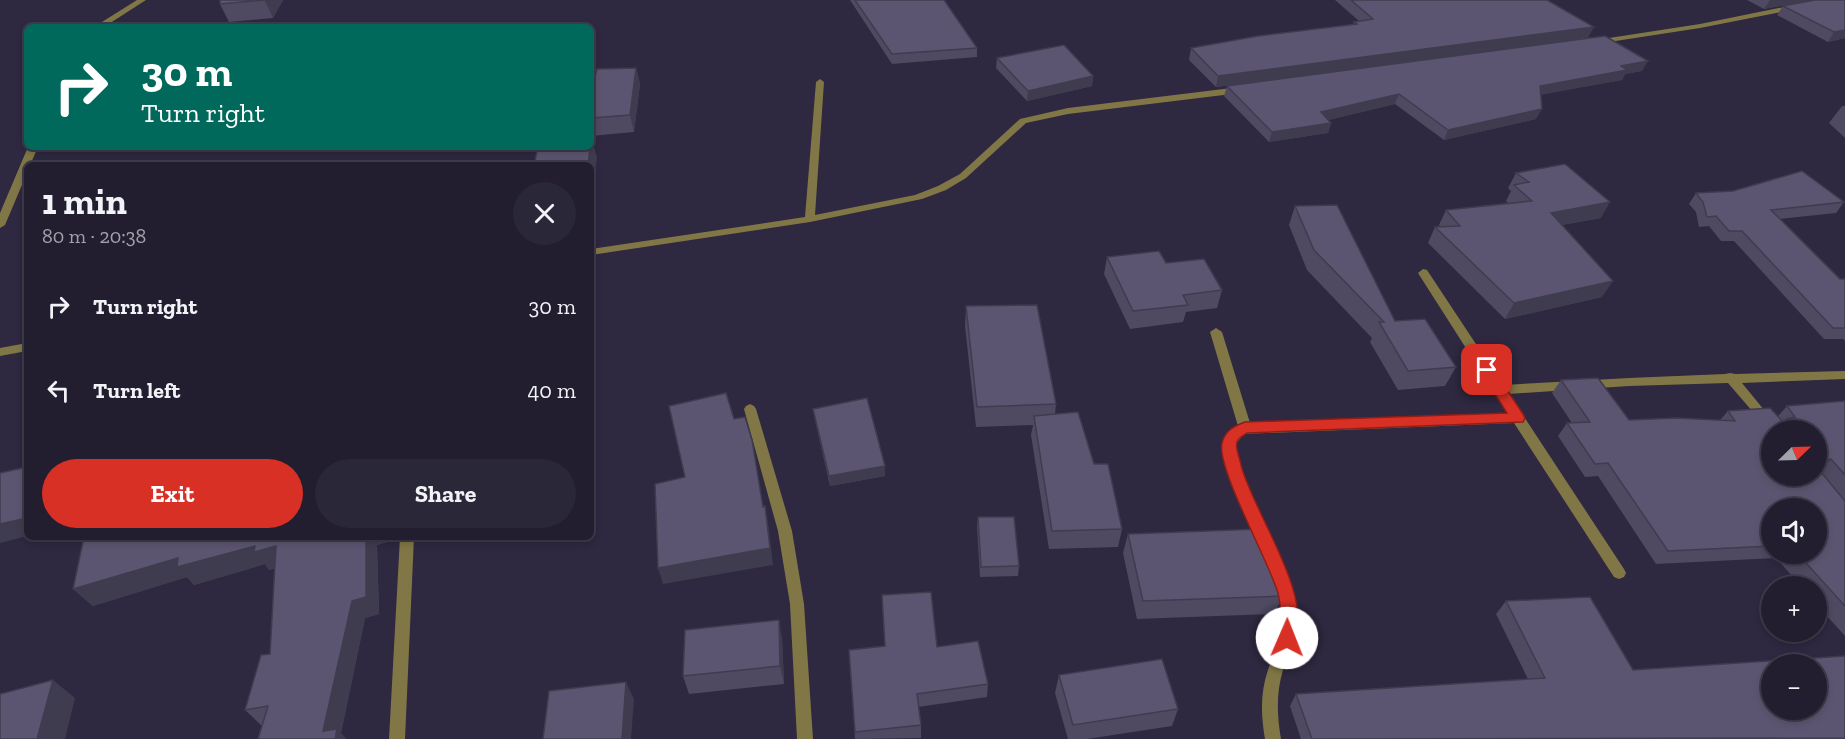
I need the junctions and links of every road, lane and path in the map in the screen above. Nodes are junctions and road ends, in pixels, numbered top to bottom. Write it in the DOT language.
graph roads {
  1 [pos="142,0"];
  2 [pos="1807,5"];
  3 [pos="103,24"];
  4 [pos="1585,44"];
  5 [pos="820,82"];
  6 [pos="1252,88"];
  7 [pos="24,168"];
  8 [pos="810,219"];
  9 [pos="0,225"];
  10 [pos="594,252"];
  11 [pos="1423,273"];
  12 [pos="1216,332"];
  13 [pos="24,348"];
  14 [pos="0,352"];
  15 [pos="1845,375"];
  16 [pos="1730,377"];
  17 [pos="1500,390"];
  18 [pos="750,409"];
  19 [pos="1518,418"];
  20 [pos="1766,420"];
  21 [pos="1245,428"];
  22 [pos="407,540"];
  23 [pos="1619,573"];
  24 [pos="397,739"];
  25 [pos="804,739"];
  26 [pos="1273,739"];
  1 -- 3 [label="street"];
  2 -- 4 [label="street"];
  5 -- 8 [label="street"];
  6 -- 8 [label="street"];
  7 -- 9 [label="street"];
  8 -- 10 [label="street"];
  11 -- 17 [label="street"];
  12 -- 21 [label="street"];
  13 -- 14 [label="street"];
  15 -- 16 [label="street"];
  16 -- 17 [label="street"];
  16 -- 20 [label="street"];
  17 -- 19 [label="street"];
  18 -- 25 [label="street"];
  19 -- 21 [label="street"];
  19 -- 23 [label="street"];
  21 -- 26 [label="street"];
  22 -- 24 [label="street"];
}
